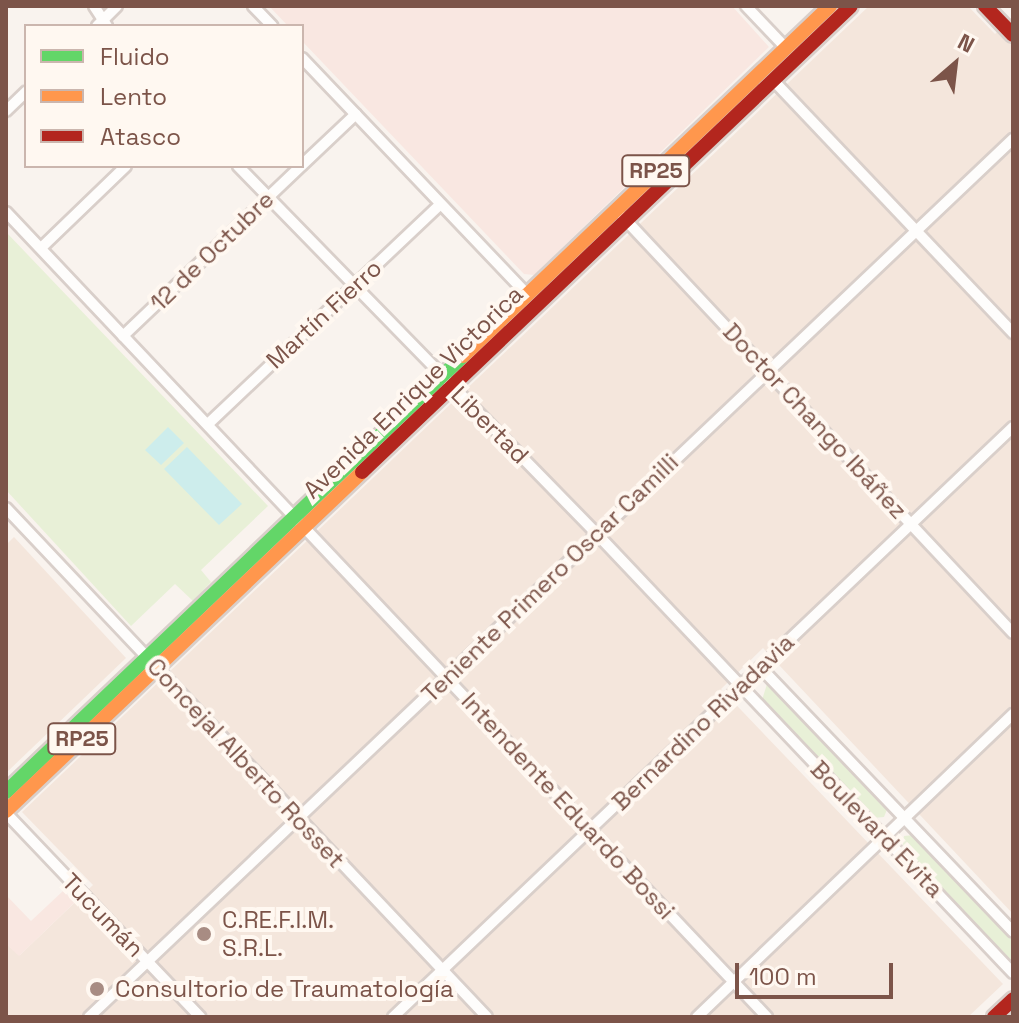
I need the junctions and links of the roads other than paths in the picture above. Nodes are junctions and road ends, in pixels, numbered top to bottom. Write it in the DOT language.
graph roads {
  1 [pos="94,6"];
  2 [pos="117,6"];
  3 [pos="253,6"];
  4 [pos="746,6"];
  5 [pos="830,6"];
  6 [pos="851,6"];
  7 [pos="985,6"];
  8 [pos="103,24"];
  9 [pos="270,24"];
  10 [pos="1013,35"];
  11 [pos="786,48"];
  12 [pos="304,60"];
  13 [pos="773,80"];
  14 [pos="24,94"];
  15 [pos="6,111"];
  16 [pos="356,114"];
  17 [pos="1013,139"];
  18 [pos="304,164"];
  19 [pos="124,168"];
  20 [pos="240,168"];
  21 [pos="300,168"];
  22 [pos="268,197"];
  23 [pos="441,204"];
  24 [pos="6,212"];
  25 [pos="620,215"];
  26 [pos="916,231"];
  27 [pos="41,248"];
  28 [pos="353,287"];
  29 [pos="528,295"];
  30 [pos="1013,333"];
  31 [pos="123,336"];
  32 [pos="768,371"];
  33 [pos="447,383"];
  34 [pos="208,424"];
  35 [pos="1013,427"];
  36 [pos="6,508"];
  37 [pos="10,520"];
  38 [pos="301,521"];
  39 [pos="912,523"];
  40 [pos="596,533"];
  41 [pos="1013,633"];
  42 [pos="153,663"];
  43 [pos="760,667"];
  44 [pos="446,678"];
  45 [pos="741,686"];
  46 [pos="1013,714"];
  47 [pos="6,792"];
  48 [pos="6,812"];
  49 [pos="904,817"];
  50 [pos="298,818"];
  51 [pos="590,830"];
  52 [pos="884,837"];
  53 [pos="1013,932"];
  54 [pos="147,961"];
  55 [pos="443,970"];
  56 [pos="1013,973"];
  57 [pos="734,982"];
  58 [pos="1013,999"];
  59 [pos="89,1017"];
  60 [pos="200,1017"];
  61 [pos="393,1017"];
  62 [pos="487,1017"];
  63 [pos="697,1017"];
  64 [pos="767,1017"];
  65 [pos="994,1017"];
  1 -- 8 [label="street"];
  2 -- 8 [label="street"];
  3 -- 9 [label="street"];
  4 -- 11 [label="street"];
  5 -- 11 [label="main road, Avenida Enrique Victorica / RP25"];
  6 -- 13 [label="main road, Avenida Enrique Victorica / RP25"];
  7 -- 10 [label="main road"];
  11 -- 25 [label="main road, Avenida Enrique Victorica / RP25"];
  12 -- 16 [label="street"];
  13 -- 25 [label="main road, Avenida Enrique Victorica / RP25"];
  13 -- 26 [label="street"];
  14 -- 15 [label="street"];
  16 -- 18 [label="street, 12 de Octubre"];
  16 -- 23 [label="street"];
  17 -- 26 [label="street, Teniente Primero Oscar Camilli"];
  19 -- 27 [label="street"];
  20 -- 22 [label="street, Libertad"];
  21 -- 22 [label="street, 12 de Octubre"];
  22 -- 28 [label="street, Libertad"];
  22 -- 31 [label="street, 12 de Octubre"];
  23 -- 28 [label="street, Martín Fierro"];
  23 -- 29 [label="street"];
  24 -- 27 [label="street, Intendente Eduardo Bossi"];
  25 -- 29 [label="main road, Avenida Enrique Victorica / RP25"];
  25 -- 32 [label="street, Doctor Chango Ibáñez"];
  25 -- 33 [label="main road, Avenida Enrique Victorica / RP25"];
  26 -- 30 [label="street"];
  26 -- 32 [label="street, Teniente Primero Oscar Camilli"];
  27 -- 31 [label="street, Intendente Eduardo Bossi"];
  28 -- 33 [label="street, Libertad"];
  28 -- 34 [label="street, Martín Fierro"];
  29 -- 33 [label="main road, Avenida Enrique Victorica / RP25"];
  31 -- 34 [label="street, Intendente Eduardo Bossi"];
  32 -- 39 [label="street, Doctor Chango Ibáñez"];
  32 -- 40 [label="street, Teniente Primero Oscar Camilli"];
  33 -- 38 [label="main road, Avenida Enrique Victorica / RP25"];
  33 -- 40 [label="street, Libertad"];
  34 -- 38 [label="street, Intendente Eduardo Bossi"];
  35 -- 39 [label="street, Bernardino Rivadavia"];
  36 -- 37 [label="street, Concejal Alberto Rosset"];
  37 -- 42 [label="street, Concejal Alberto Rosset"];
  38 -- 42 [label="main road, Avenida Enrique Victorica / RP25"];
  38 -- 44 [label="street, Intendente Eduardo Bossi"];
  39 -- 41 [label="street, Doctor Chango Ibáñez"];
  39 -- 43 [label="street, Bernardino Rivadavia"];
  40 -- 44 [label="street, Teniente Primero Oscar Camilli"];
  40 -- 45 [label="street, Libertad"];
  42 -- 47 [label="main road, Avenida Enrique Victorica / RP25"];
  42 -- 48 [label="main road, Avenida Enrique Victorica / RP25"];
  42 -- 50 [label="street, Concejal Alberto Rosset"];
  43 -- 45 [label="street, Bernardino Rivadavia"];
  43 -- 49 [label="street, Boulevard Evita"];
  44 -- 50 [label="street, Teniente Primero Oscar Camilli"];
  44 -- 51 [label="street, Intendente Eduardo Bossi"];
  45 -- 51 [label="street, Bernardino Rivadavia"];
  45 -- 52 [label="street, Boulevard Evita"];
  46 -- 49 [label="street"];
  48 -- 54 [label="street, Tucumán"];
  49 -- 52 [label="street"];
  49 -- 53 [label="street, Boulevard Evita"];
  50 -- 54 [label="street, Teniente Primero Oscar Camilli"];
  50 -- 55 [label="street, Concejal Alberto Rosset"];
  51 -- 55 [label="street, Bernardino Rivadavia"];
  51 -- 57 [label="street, Intendente Eduardo Bossi"];
  52 -- 56 [label="street, Boulevard Evita"];
  52 -- 57 [label="street"];
  54 -- 59 [label="street, Teniente Primero Oscar Camilli"];
  54 -- 60 [label="street, Tucumán"];
  55 -- 61 [label="street, Bernardino Rivadavia"];
  55 -- 62 [label="street, Concejal Alberto Rosset"];
  57 -- 63 [label="street"];
  57 -- 64 [label="street, Intendente Eduardo Bossi"];
  58 -- 65 [label="main road"];
}
